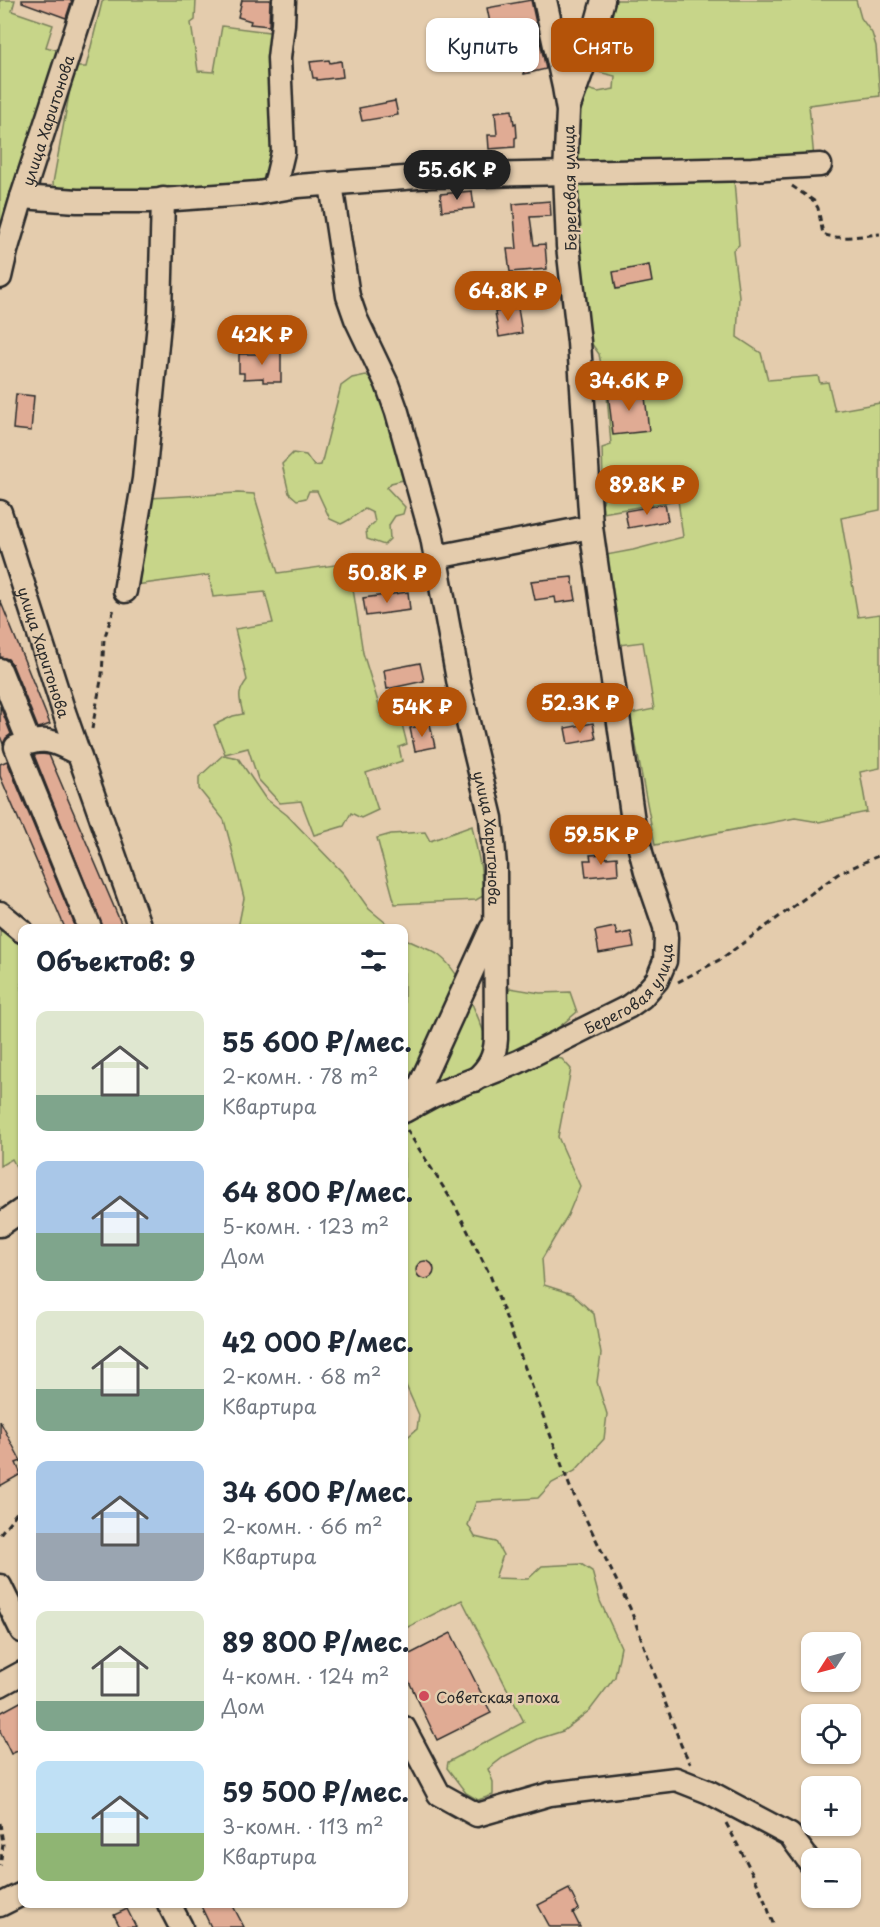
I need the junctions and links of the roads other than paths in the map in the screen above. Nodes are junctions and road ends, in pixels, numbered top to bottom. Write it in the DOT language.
graph roads {
  1 [pos="86,0"];
  2 [pos="284,0"];
  3 [pos="545,0"];
  4 [pos="603,0"];
  5 [pos="568,111"];
  6 [pos="820,165"];
  7 [pos="565,173"];
  8 [pos="331,184"];
  9 [pos="274,190"];
  10 [pos="22,198"];
  11 [pos="163,199"];
  12 [pos="0,277"];
  13 [pos="0,512"];
  14 [pos="591,527"];
  15 [pos="436,557"];
  16 [pos="125,591"];
  17 [pos="0,670"];
  18 [pos="29,742"];
  19 [pos="79,754"];
  20 [pos="0,913"];
  21 [pos="495,922"];
  22 [pos="88,924"];
  23 [pos="139,924"];
  24 [pos="18,928"];
  25 [pos="474,1080"];
  26 [pos="408,1109"];
  27 [pos="408,1113"];
  28 [pos="18,1213"];
  29 [pos="0,1225"];
  30 [pos="0,1586"];
  31 [pos="18,1623"];
  32 [pos="18,1675"];
  33 [pos="0,1685"];
  34 [pos="408,1745"];
  35 [pos="801,1850"];
  36 [pos="18,1896"];
  37 [pos="0,1905"];
  38 [pos="171,1908"];
  39 [pos="181,1927"];
  1 -- 10 [label="street, улица Харитонова"];
  2 -- 9 [label="street"];
  3 -- 5 [label="street, Береговая улица"];
  4 -- 5 [label="street, Береговая улица"];
  5 -- 7 [label="street, Береговая улица"];
  6 -- 7 [label="street"];
  7 -- 8 [label="street"];
  7 -- 14 [label="street, Береговая улица"];
  8 -- 9 [label="street"];
  8 -- 15 [label="street, улица Харитонова"];
  9 -- 11 [label="street"];
  10 -- 11 [label="street"];
  10 -- 12 [label="street, улица Харитонова"];
  11 -- 16 [label="street"];
  13 -- 19 [label="street, улица Харитонова"];
  14 -- 15 [label="street"];
  14 -- 25 [label="street, Береговая улица"];
  15 -- 21 [label="street, улица Харитонова"];
  17 -- 18 [label="street"];
  18 -- 19 [label="street"];
  18 -- 22 [label="street"];
  19 -- 23 [label="street, улица Харитонова"];
  20 -- 24 [label="street"];
  21 -- 25 [label="street, улица Харитонова"];
  21 -- 26 [label="street"];
  25 -- 27 [label="street, Береговая улица"];
  28 -- 29 [label="street"];
  30 -- 31 [label="street"];
  32 -- 33 [label="street"];
  34 -- 35 [label="street"];
  36 -- 37 [label="street"];
  38 -- 39 [label="street"];
}
